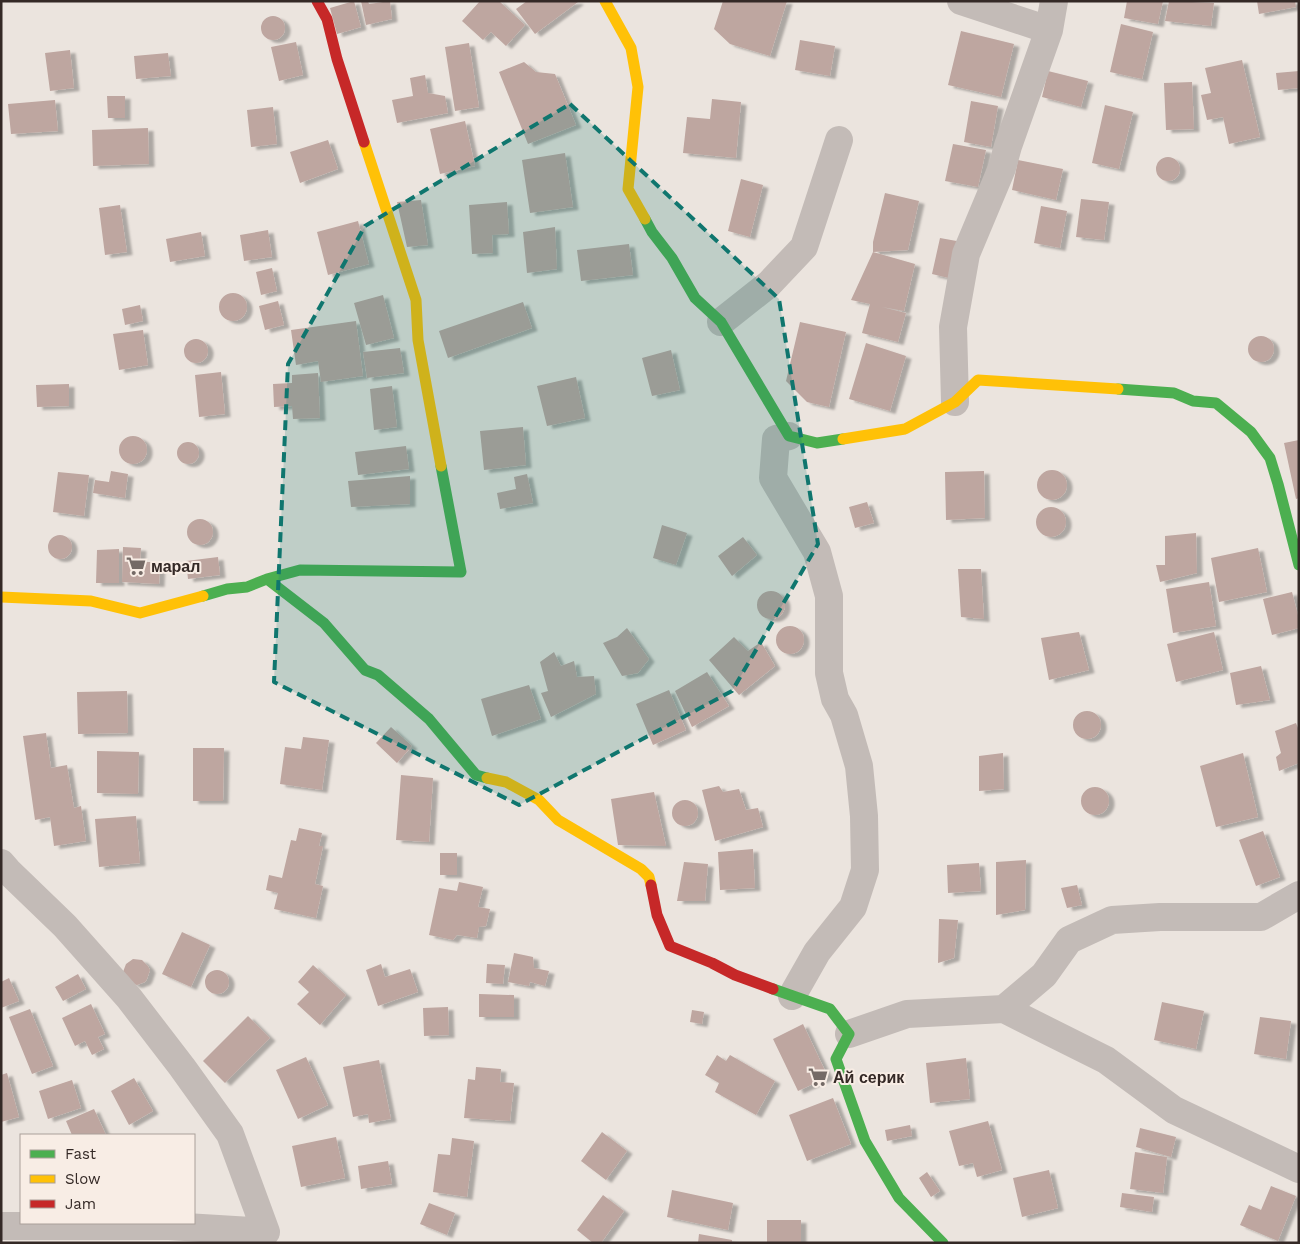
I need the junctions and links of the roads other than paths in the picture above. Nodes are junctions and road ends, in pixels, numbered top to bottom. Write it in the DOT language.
graph roads {
  1 [pos="317,1"];
  2 [pos="605,1"];
  3 [pos="961,1"];
  4 [pos="1054,1"];
  5 [pos="1049,30"];
  6 [pos="839,140"];
  7 [pos="721,322"];
  8 [pos="955,402"];
  9 [pos="789,436"];
  10 [pos="1299,565"];
  11 [pos="267,579"];
  12 [pos="1,597"];
  13 [pos="1,863"];
  14 [pos="1299,895"];
  15 [pos="792,996"];
  16 [pos="1004,1009"];
  17 [pos="849,1034"];
  18 [pos="1299,1169"];
  19 [pos="1,1226"];
  20 [pos="273,1237"];
  21 [pos="943,1243"];
  1 -- 11 [label="street"];
  2 -- 7 [label="street"];
  3 -- 5 [label="street"];
  4 -- 5 [label="street"];
  5 -- 8 [label="street"];
  6 -- 7 [label="street"];
  7 -- 9 [label="street"];
  8 -- 9 [label="street"];
  8 -- 10 [label="street"];
  9 -- 15 [label="street"];
  11 -- 12 [label="street"];
  11 -- 15 [label="street"];
  13 -- 20 [label="street"];
  14 -- 16 [label="street"];
  15 -- 17 [label="street"];
  16 -- 17 [label="street"];
  16 -- 18 [label="street"];
  17 -- 21 [label="street"];
  19 -- 20 [label="street"];
}
